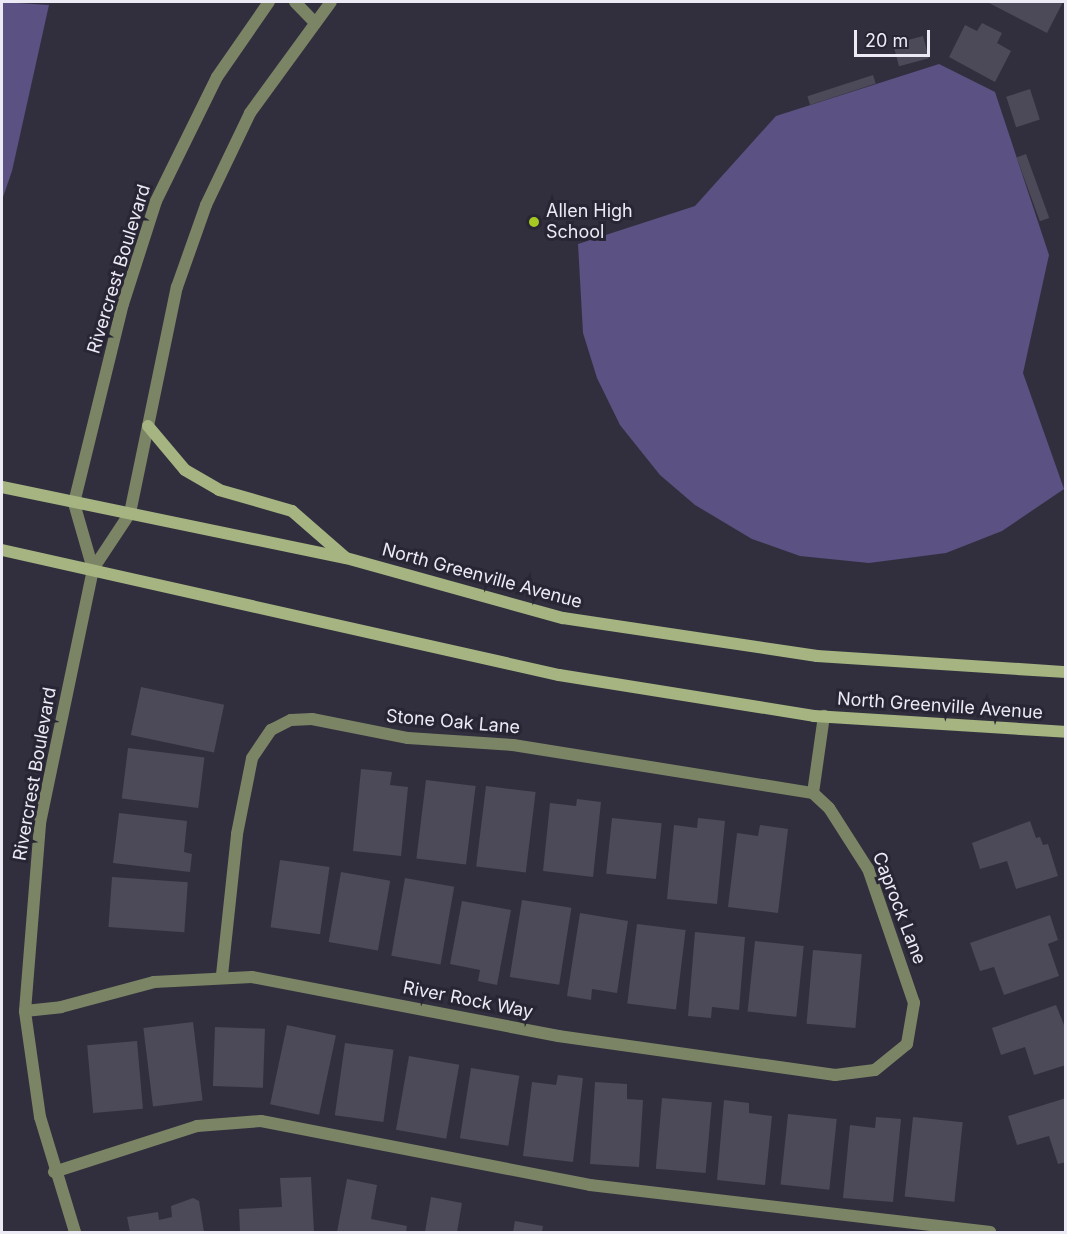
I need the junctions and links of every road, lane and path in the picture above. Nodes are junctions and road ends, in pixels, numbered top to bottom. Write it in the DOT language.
graph roads {
  1 [pos="269,2"];
  2 [pos="295,2"];
  3 [pos="331,2"];
  4 [pos="315,22"];
  5 [pos="148,426"];
  6 [pos="2,487"];
  7 [pos="74,502"];
  8 [pos="130,513"];
  9 [pos="2,550"];
  10 [pos="346,558"];
  11 [pos="93,569"];
  12 [pos="1065,672"];
  13 [pos="824,716"];
  14 [pos="1065,732"];
  15 [pos="813,793"];
  16 [pos="222,975"];
  17 [pos="25,1011"];
  18 [pos="900,1053"];
  19 [pos="54,1172"];
  20 [pos="75,1233"];
  21 [pos="990,1233"];
  1 -- 7 [label="street, Rivercrest Boulevard"];
  2 -- 4 [label="street"];
  3 -- 4 [label="street, Rivercrest Boulevard"];
  4 -- 5 [label="street, Rivercrest Boulevard"];
  5 -- 8 [label="street, Rivercrest Boulevard"];
  5 -- 10 [label="main road"];
  6 -- 7 [label="main road, North Greenville Avenue"];
  7 -- 8 [label="main road, North Greenville Avenue"];
  7 -- 11 [label="street, Rivercrest Boulevard"];
  8 -- 10 [label="main road, North Greenville Avenue"];
  8 -- 11 [label="street, Rivercrest Boulevard"];
  9 -- 11 [label="main road, North Greenville Avenue"];
  10 -- 12 [label="main road, North Greenville Avenue"];
  11 -- 13 [label="main road, North Greenville Avenue"];
  11 -- 17 [label="street, Rivercrest Boulevard"];
  13 -- 14 [label="main road, North Greenville Avenue"];
  13 -- 15 [label="street"];
  15 -- 16 [label="street, Stone Oak Lane"];
  15 -- 18 [label="street, Caprock Lane"];
  16 -- 17 [label="street, River Rock Way"];
  16 -- 18 [label="street, River Rock Way"];
  17 -- 19 [label="street, Rivercrest Boulevard"];
  19 -- 20 [label="street, Rivercrest Boulevard"];
  19 -- 21 [label="street"];
}
